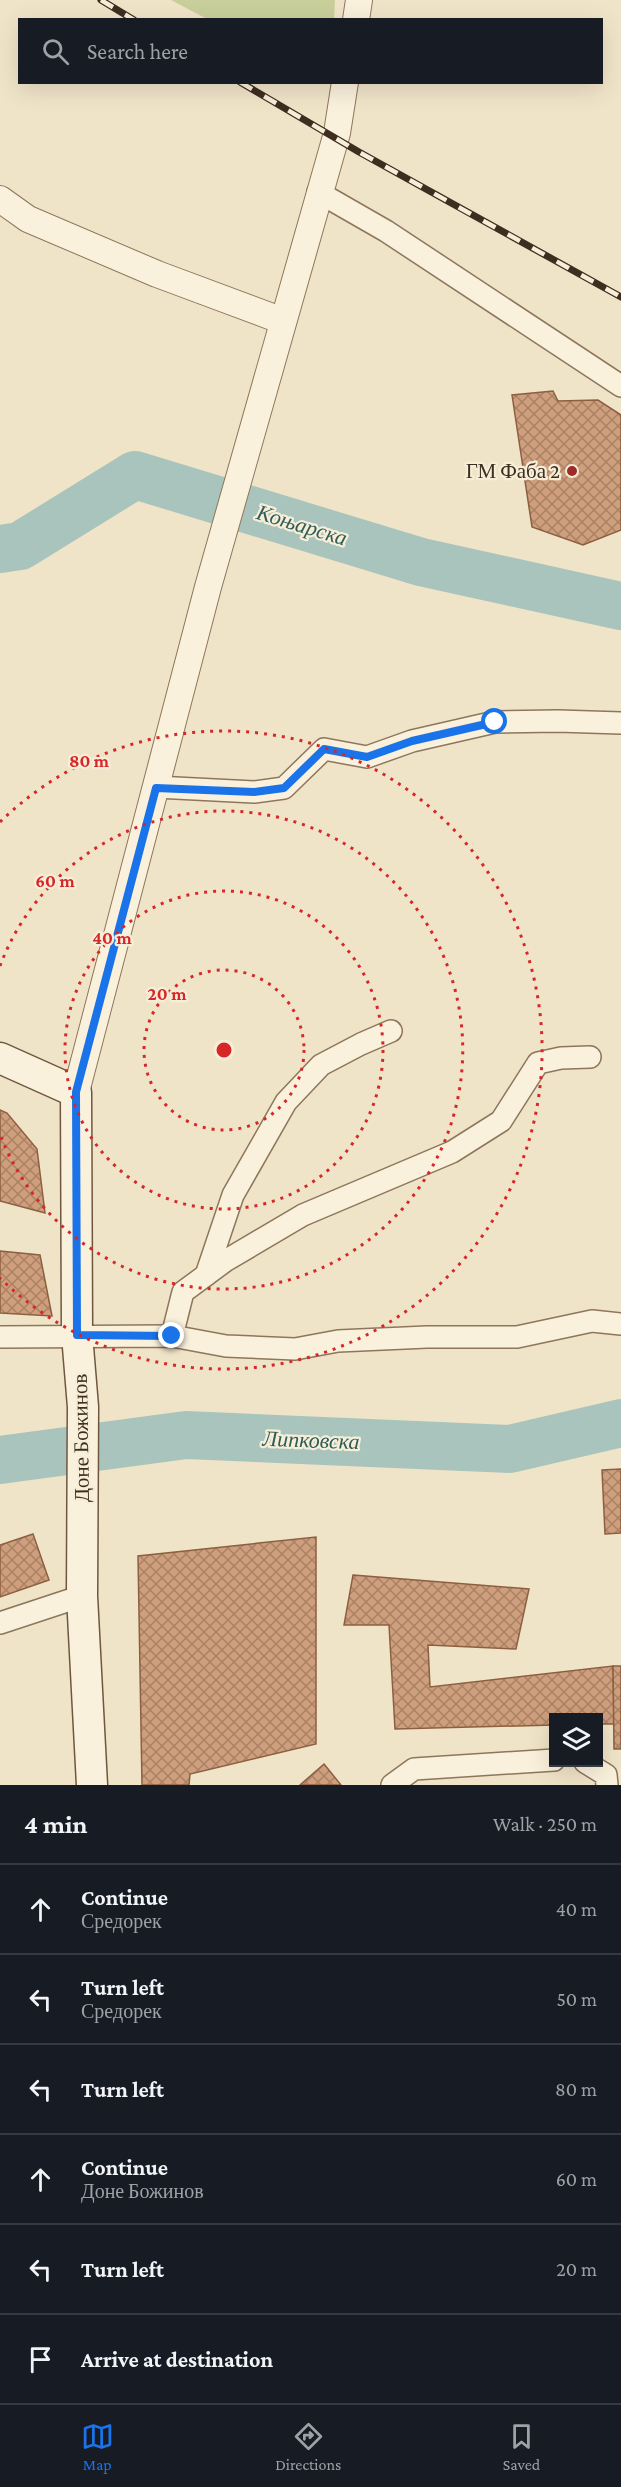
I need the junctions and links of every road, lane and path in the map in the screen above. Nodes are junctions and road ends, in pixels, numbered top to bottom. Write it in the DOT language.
graph roads {
  1 [pos="359,0"];
  2 [pos="356,18"];
  3 [pos="345,84"];
  4 [pos="318,192"];
  5 [pos="0,199"];
  6 [pos="283,321"];
  7 [pos="621,386"];
  8 [pos="621,723"];
  9 [pos="156,788"];
  10 [pos="391,1031"];
  11 [pos="0,1058"];
  12 [pos="590,1058"];
  13 [pos="76,1092"];
  14 [pos="206,1275"];
  15 [pos="621,1324"];
  16 [pos="77,1335"];
  17 [pos="172,1336"];
  18 [pos="0,1337"];
  19 [pos="82,1596"];
  20 [pos="0,1623"];
  21 [pos="549,1760"];
  22 [pos="593,1767"];
  23 [pos="93,1785"];
  24 [pos="392,1785"];
  25 [pos="607,1785"];
  1 -- 2 [label="street"];
  3 -- 4 [label="street"];
  4 -- 6 [label="street"];
  4 -- 7 [label="street"];
  5 -- 6 [label="street"];
  6 -- 9 [label="street"];
  8 -- 9 [label="street"];
  9 -- 13 [label="street"];
  10 -- 14 [label="street"];
  11 -- 13 [label="main road"];
  12 -- 14 [label="street"];
  13 -- 16 [label="main road, Доне Божинов"];
  14 -- 17 [label="street"];
  15 -- 17 [label="street"];
  16 -- 17 [label="street"];
  16 -- 18 [label="street"];
  16 -- 19 [label="main road, Доне Божинов"];
  19 -- 20 [label="street"];
  19 -- 23 [label="main road, Доне Божинов"];
  21 -- 24 [label="street"];
  22 -- 25 [label="street"];
}
